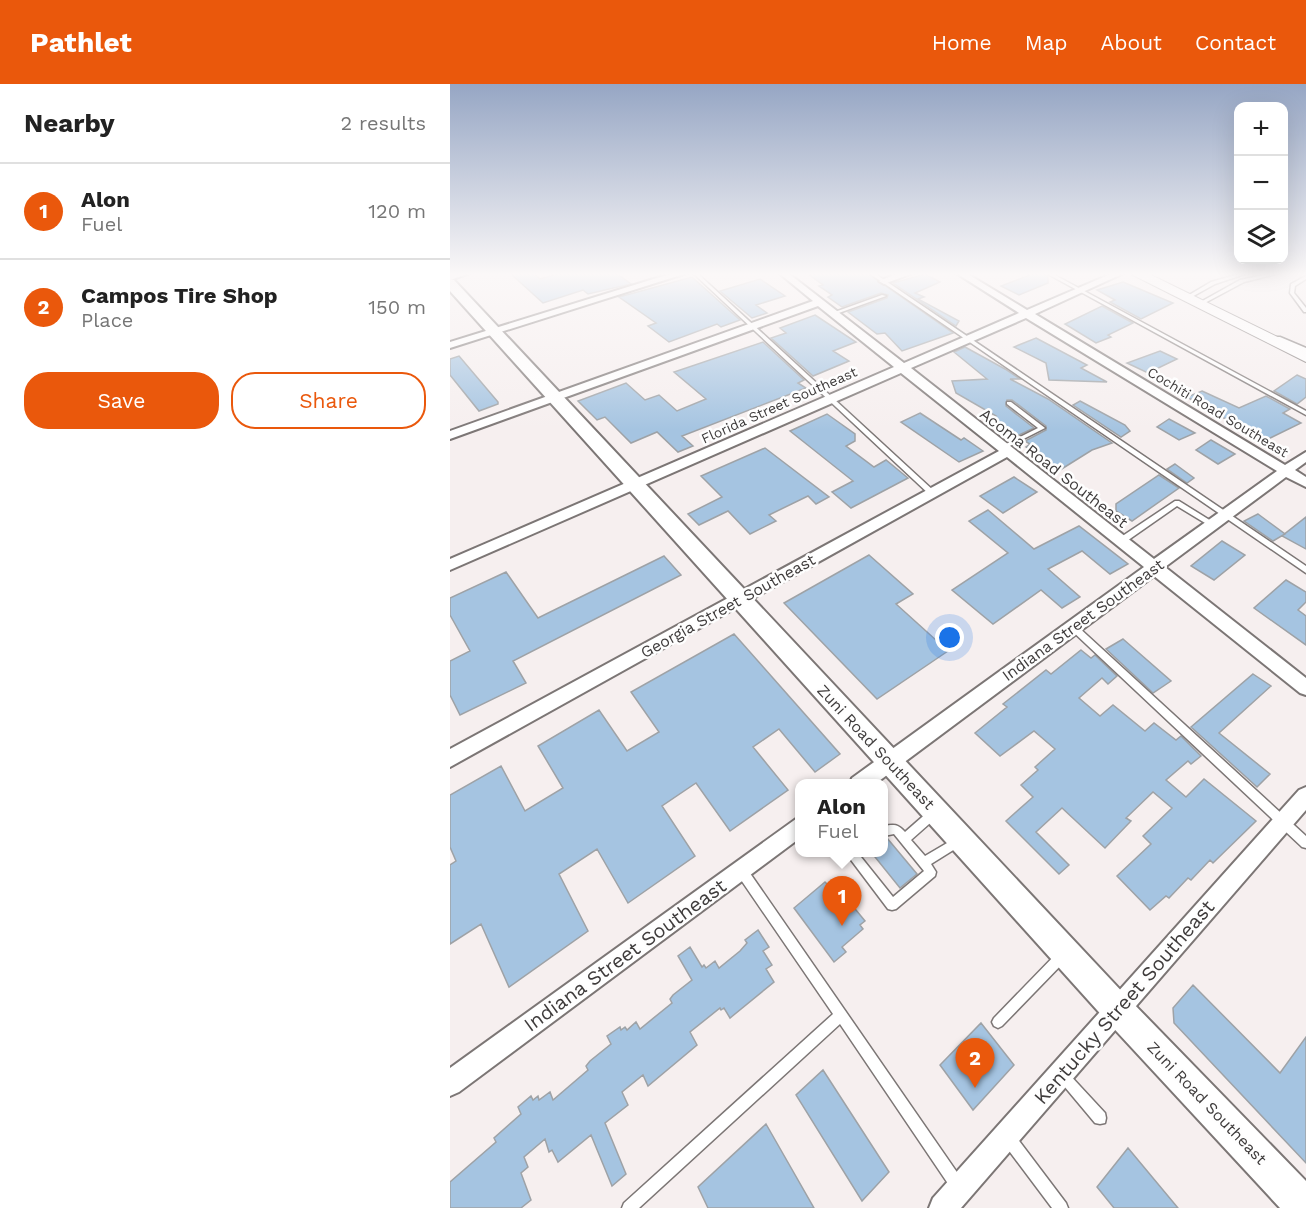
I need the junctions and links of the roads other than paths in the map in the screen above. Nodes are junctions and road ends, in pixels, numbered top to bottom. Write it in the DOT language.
graph roads {
  1 [pos="489,325"];
  2 [pos="516,325"];
  3 [pos="755,325"];
  4 [pos="849,325"];
  5 [pos="948,325"];
  6 [pos="998,325"];
  7 [pos="1047,325"];
  8 [pos="1146,325"];
  9 [pos="1249,325"];
  10 [pos="1264,325"];
  11 [pos="751,327"];
  12 [pos="495,332"];
  13 [pos="1278,338"];
  14 [pos="967,339"];
  15 [pos="1306,343"];
  16 [pos="450,345"];
  17 [pos="1306,350"];
  18 [pos="1306,357"];
  19 [pos="901,368"];
  20 [pos="555,398"];
  21 [pos="829,400"];
  22 [pos="1009,403"];
  23 [pos="1306,412"];
  24 [pos="450,435"];
  25 [pos="1004,450"];
  26 [pos="1306,456"];
  27 [pos="1286,471"];
  28 [pos="1306,483"];
  29 [pos="634,484"];
  30 [pos="932,494"];
  31 [pos="1219,519"];
  32 [pos="1121,541"];
  33 [pos="450,565"];
  34 [pos="1155,567"];
  35 [pos="1306,570"];
  36 [pos="740,600"];
  37 [pos="1073,627"];
  38 [pos="1306,688"];
  39 [pos="450,759"];
  40 [pos="890,761"];
  41 [pos="865,779"];
  42 [pos="1306,796"];
  43 [pos="936,812"];
  44 [pos="1284,821"];
  45 [pos="795,830"];
  46 [pos="888,830"];
  47 [pos="904,839"];
  48 [pos="962,840"];
  49 [pos="1306,843"];
  50 [pos="854,857"];
  51 [pos="924,863"];
  52 [pos="741,870"];
  53 [pos="1065,952"];
  54 [pos="1117,1009"];
  55 [pos="840,1016"];
  56 [pos="998,1022"];
  57 [pos="1061,1073"];
  58 [pos="450,1083"];
  59 [pos="1100,1118"];
  60 [pos="1007,1135"];
  61 [pos="960,1188"];
  62 [pos="629,1208"];
  63 [pos="943,1208"];
  64 [pos="1061,1208"];
  65 [pos="1306,1208"];
  1 -- 12 [label="street, Zuni Road Southeast"];
  2 -- 12 [label="street"];
  3 -- 11 [label="street"];
  4 -- 19 [label="street, Acoma Road Southeast"];
  5 -- 14 [label="lane"];
  6 -- 14 [label="street, Florida Street Southeast"];
  7 -- 27 [label="street, Cochiti Road Southeast"];
  8 -- 23 [label="lane"];
  9 -- 18 [label="main road"];
  10 -- 15 [label="main road"];
  11 -- 20 [label="street"];
  11 -- 21 [label="lane"];
  12 -- 16 [label="street"];
  12 -- 20 [label="street, Zuni Road Southeast"];
  13 -- 17 [label="lane"];
  14 -- 19 [label="street, Florida Street Southeast"];
  14 -- 31 [label="lane"];
  19 -- 21 [label="street, Florida Street Southeast"];
  19 -- 25 [label="street, Acoma Road Southeast"];
  20 -- 24 [label="street"];
  20 -- 29 [label="street, Zuni Road Southeast"];
  21 -- 29 [label="street, Florida Street Southeast"];
  21 -- 30 [label="lane"];
  22 -- 25 [label="lane"];
  25 -- 30 [label="street, Georgia Street Southeast"];
  25 -- 32 [label="street, Acoma Road Southeast"];
  26 -- 27 [label="street, Indiana Street Southeast"];
  27 -- 28 [label="street, Cochiti Road Southeast"];
  27 -- 31 [label="street, Indiana Street Southeast"];
  29 -- 33 [label="street, Florida Street Southeast"];
  29 -- 36 [label="street, Zuni Road Southeast"];
  30 -- 36 [label="street, Georgia Street Southeast"];
  31 -- 32 [label="lane"];
  31 -- 34 [label="street, Indiana Street Southeast"];
  31 -- 35 [label="lane"];
  32 -- 34 [label="street, Acoma Road Southeast"];
  34 -- 37 [label="street, Indiana Street Southeast"];
  34 -- 38 [label="street, Acoma Road Southeast"];
  36 -- 39 [label="street, Georgia Street Southeast"];
  36 -- 40 [label="street, Zuni Road Southeast"];
  37 -- 40 [label="street, Indiana Street Southeast"];
  37 -- 44 [label="lane"];
  40 -- 41 [label="street, Indiana Street Southeast"];
  40 -- 43 [label="street, Zuni Road Southeast"];
  42 -- 44 [label="street, Kentucky Street Southeast"];
  43 -- 47 [label="lane"];
  43 -- 48 [label="street, Zuni Road Southeast"];
  44 -- 49 [label="lane"];
  44 -- 54 [label="street, Kentucky Street Southeast"];
  45 -- 52 [label="street, Indiana Street Southeast"];
  46 -- 47 [label="lane"];
  47 -- 51 [label="lane"];
  48 -- 51 [label="lane"];
  48 -- 53 [label="street, Zuni Road Southeast"];
  50 -- 51 [label="lane"];
  52 -- 55 [label="lane"];
  52 -- 58 [label="street, Indiana Street Southeast"];
  53 -- 54 [label="street, Zuni Road Southeast"];
  53 -- 56 [label="lane"];
  54 -- 57 [label="street, Kentucky Street Southeast"];
  54 -- 65 [label="street, Zuni Road Southeast"];
  55 -- 61 [label="lane"];
  55 -- 62 [label="lane"];
  57 -- 59 [label="lane"];
  57 -- 60 [label="street, Kentucky Street Southeast"];
  60 -- 61 [label="street, Kentucky Street Southeast"];
  60 -- 64 [label="lane"];
  61 -- 63 [label="street, Kentucky Street Southeast"];
}
